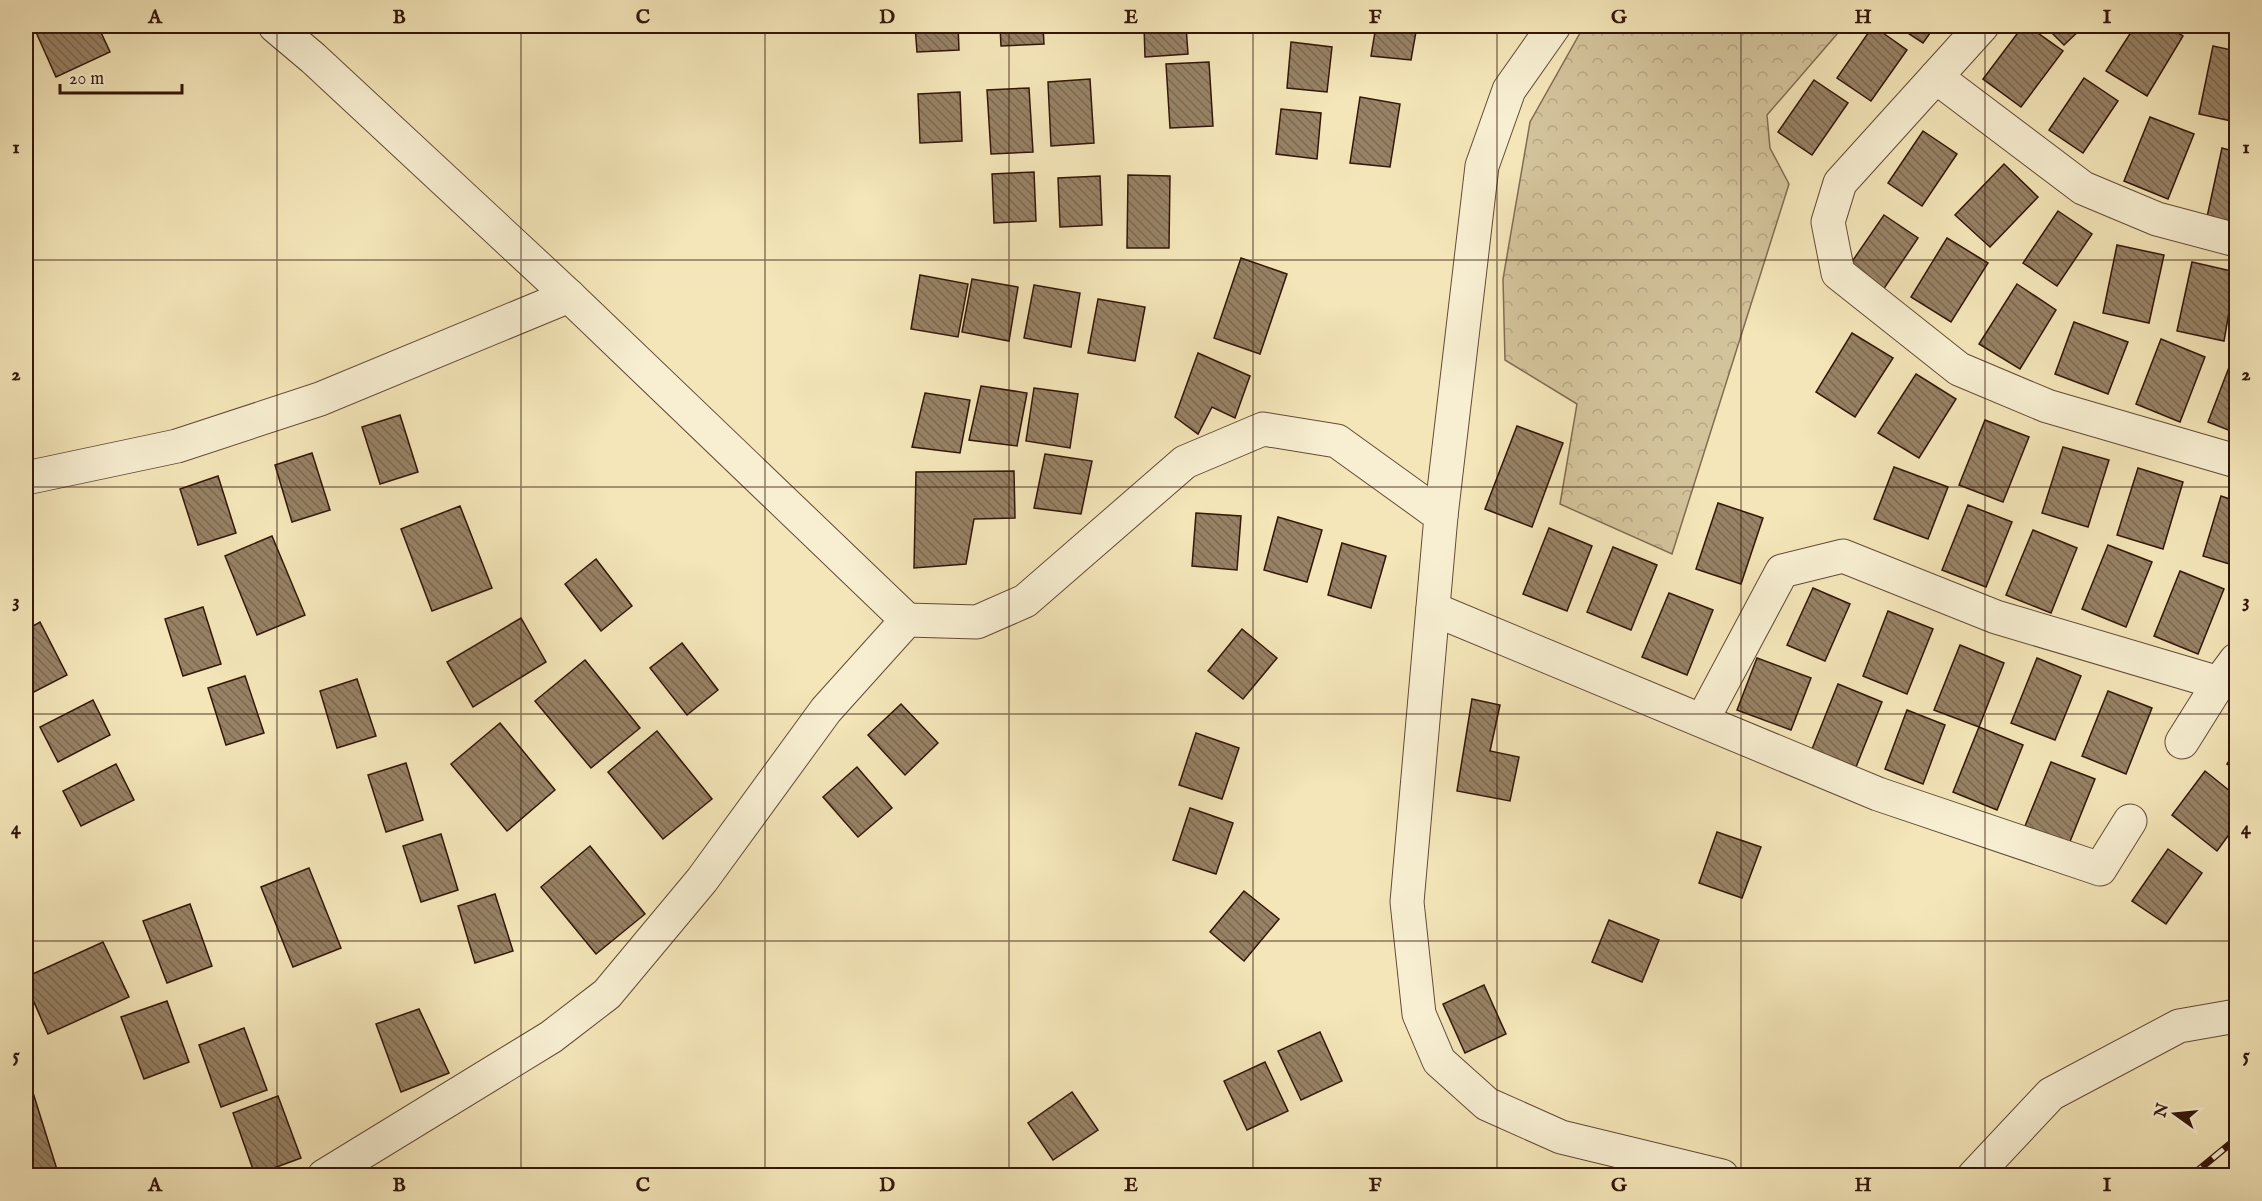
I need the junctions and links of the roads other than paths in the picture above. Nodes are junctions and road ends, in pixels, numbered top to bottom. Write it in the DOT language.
graph roads {
  1 [pos="276,26"];
  2 [pos="1554,26"];
  3 [pos="1982,26"];
  4 [pos="1936,77"];
  5 [pos="2236,240"];
  6 [pos="569,296"];
  7 [pos="2236,461"];
  8 [pos="26,478"];
  9 [pos="1441,516"];
  10 [pos="1433,609"];
  11 [pos="907,620"];
  12 [pos="2228,671"];
  13 [pos="1703,719"];
  14 [pos="2182,742"];
  15 [pos="2130,821"];
  16 [pos="2236,1016"];
  17 [pos="324,1176"];
  18 [pos="1722,1176"];
  19 [pos="1974,1176"];
  1 -- 6 [label="street"];
  2 -- 9 [label="street"];
  3 -- 4 [label="street"];
  4 -- 5 [label="street"];
  4 -- 7 [label="street"];
  6 -- 8 [label="street"];
  6 -- 11 [label="street"];
  9 -- 10 [label="street"];
  9 -- 11 [label="street"];
  10 -- 13 [label="street"];
  10 -- 18 [label="street"];
  11 -- 17 [label="street"];
  12 -- 13 [label="street"];
  12 -- 14 [label="street"];
  13 -- 15 [label="street"];
  16 -- 19 [label="street"];
}
